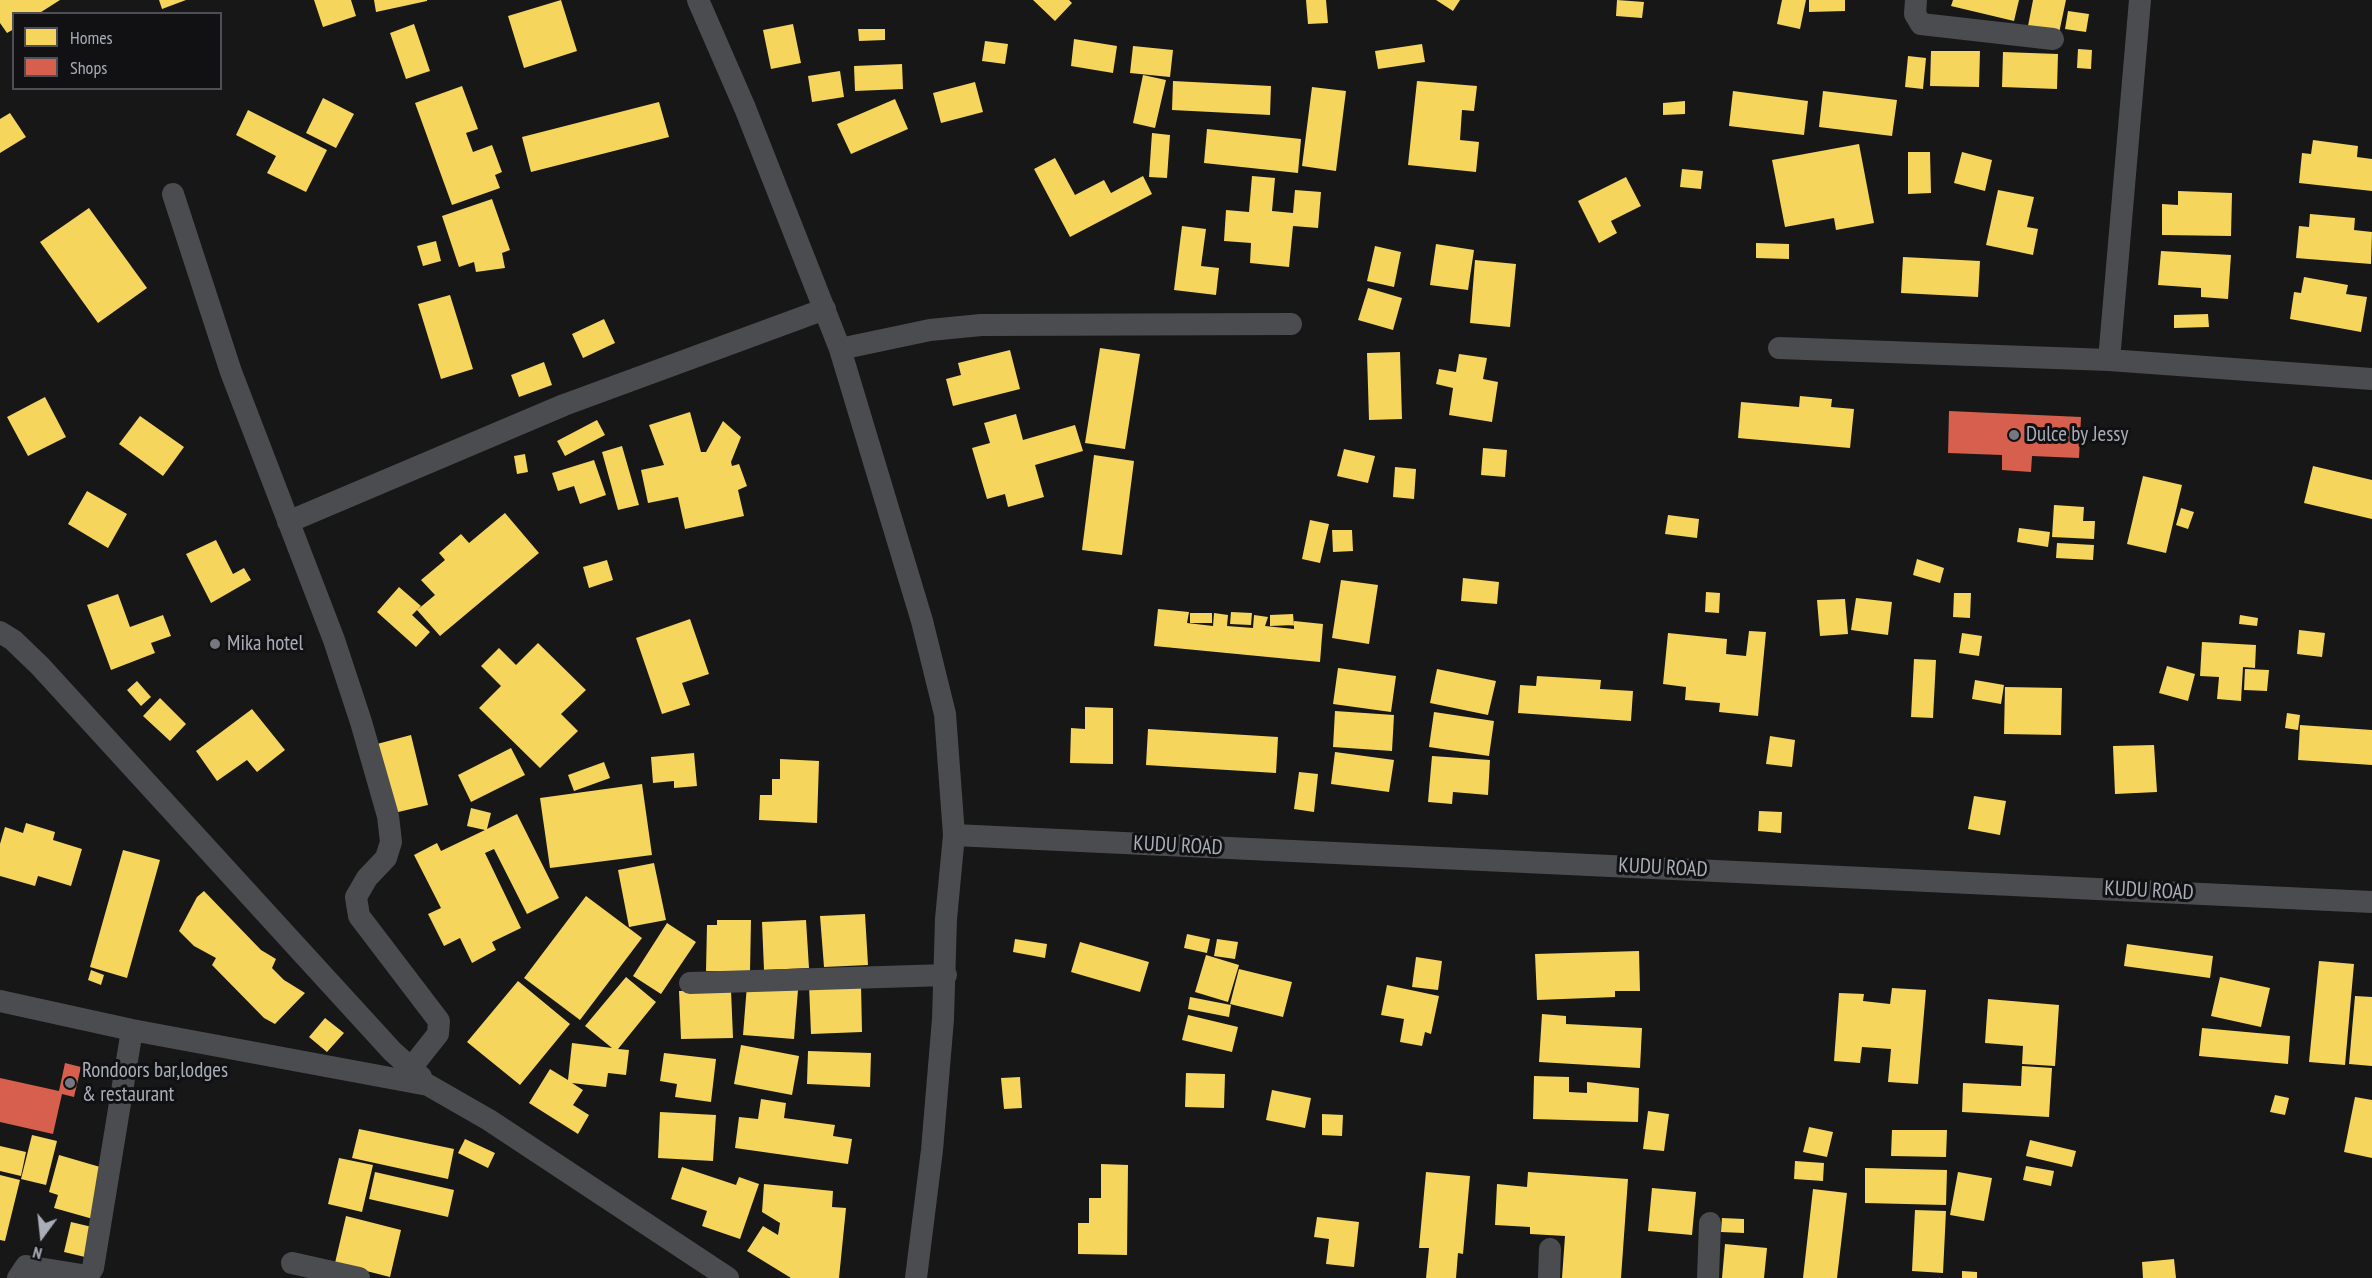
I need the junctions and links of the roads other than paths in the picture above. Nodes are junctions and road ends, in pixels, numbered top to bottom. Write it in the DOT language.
graph roads {
  1 [pos="698,0"];
  2 [pos="1916,0"];
  3 [pos="2140,0"];
  4 [pos="2053,39"];
  5 [pos="173,194"];
  6 [pos="825,309"];
  7 [pos="1291,324"];
  8 [pos="1779,348"];
  9 [pos="840,349"];
  10 [pos="2109,360"];
  11 [pos="2372,379"];
  12 [pos="288,522"];
  13 [pos="0,632"];
  14 [pos="954,835"];
  15 [pos="2372,902"];
  16 [pos="946,975"];
  17 [pos="690,983"];
  18 [pos="0,1001"];
  19 [pos="132,1030"];
  20 [pos="411,1068"];
  21 [pos="428,1084"];
  22 [pos="1710,1223"];
  23 [pos="1550,1249"];
  24 [pos="292,1263"];
  25 [pos="18,1278"];
  26 [pos="359,1278"];
  27 [pos="728,1278"];
  28 [pos="916,1278"];
  29 [pos="1549,1278"];
  30 [pos="1708,1278"];
  1 -- 6 [label="street"];
  2 -- 4 [label="street"];
  3 -- 10 [label="street"];
  5 -- 12 [label="street"];
  6 -- 9 [label="street"];
  6 -- 12 [label="street"];
  7 -- 9 [label="street"];
  8 -- 10 [label="street"];
  9 -- 14 [label="street"];
  10 -- 11 [label="street"];
  12 -- 20 [label="street"];
  13 -- 20 [label="street"];
  14 -- 15 [label="street, KUDU ROAD"];
  14 -- 16 [label="street"];
  16 -- 17 [label="street"];
  16 -- 28 [label="street"];
  18 -- 19 [label="street"];
  19 -- 21 [label="street"];
  19 -- 25 [label="street"];
  20 -- 21 [label="street"];
  21 -- 27 [label="street"];
  22 -- 30 [label="street"];
  23 -- 29 [label="street"];
  24 -- 26 [label="street"];
}
